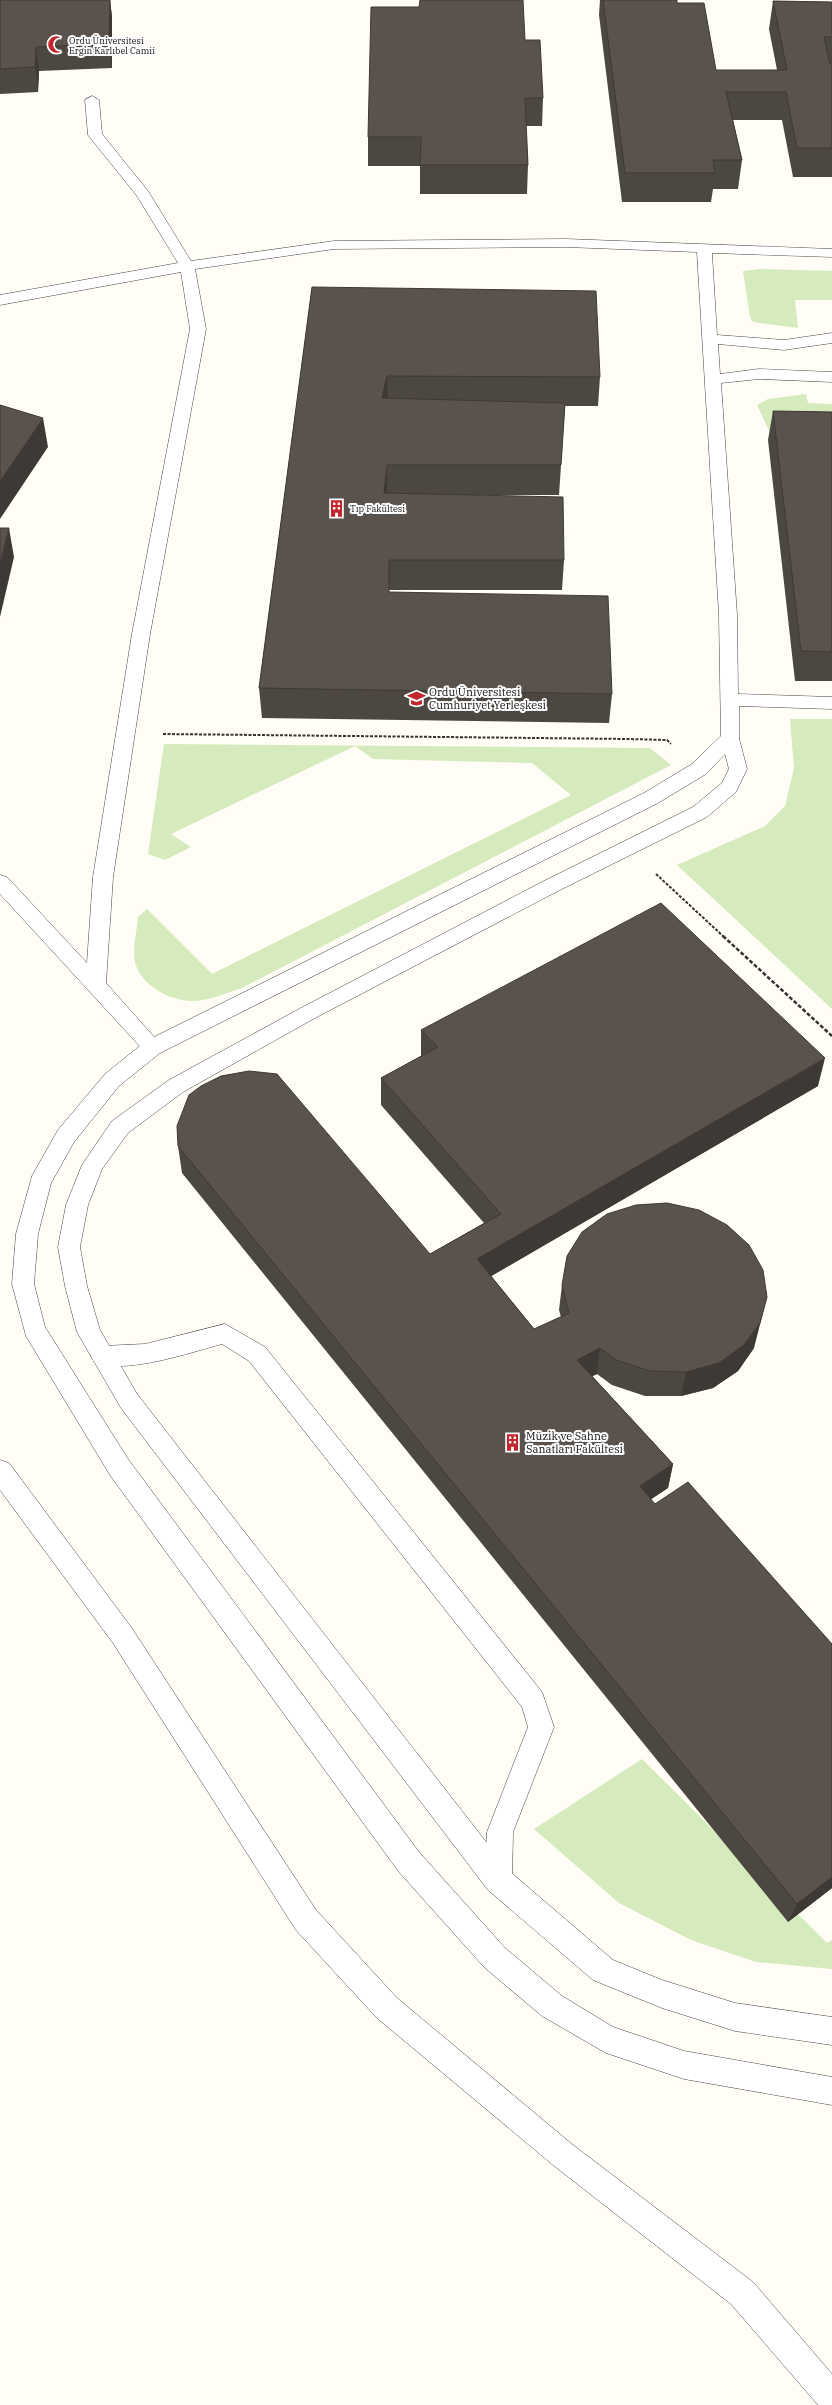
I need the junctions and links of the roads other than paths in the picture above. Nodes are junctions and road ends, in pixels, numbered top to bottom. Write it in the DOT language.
graph roads {
  1 [pos="92,100"];
  2 [pos="704,248"];
  3 [pos="832,253"];
  4 [pos="187,266"];
  5 [pos="0,300"];
  6 [pos="832,338"];
  7 [pos="710,339"];
  8 [pos="832,377"];
  9 [pos="713,379"];
  10 [pos="731,700"];
  11 [pos="832,703"];
  12 [pos="730,738"];
  13 [pos="0,882"];
  14 [pos="96,985"];
  15 [pos="153,1047"];
  16 [pos="103,1356"];
  17 [pos="0,1471"];
  18 [pos="498,1880"];
  19 [pos="832,2031"];
  20 [pos="832,2092"];
  21 [pos="832,2398"];
  1 -- 4 [label="street"];
  2 -- 3 [label="street"];
  2 -- 4 [label="street"];
  2 -- 7 [label="street"];
  4 -- 5 [label="street"];
  4 -- 14 [label="street"];
  6 -- 7 [label="street"];
  7 -- 9 [label="street"];
  8 -- 9 [label="street"];
  9 -- 10 [label="street"];
  10 -- 11 [label="street"];
  10 -- 12 [label="street"];
  12 -- 15 [label="street"];
  12 -- 16 [label="street"];
  13 -- 14 [label="street"];
  14 -- 15 [label="street"];
  15 -- 20 [label="street"];
  16 -- 18 [label="street"];
  16 -- 18 [label="street"];
  17 -- 21 [label="street"];
  18 -- 19 [label="street"];
}
